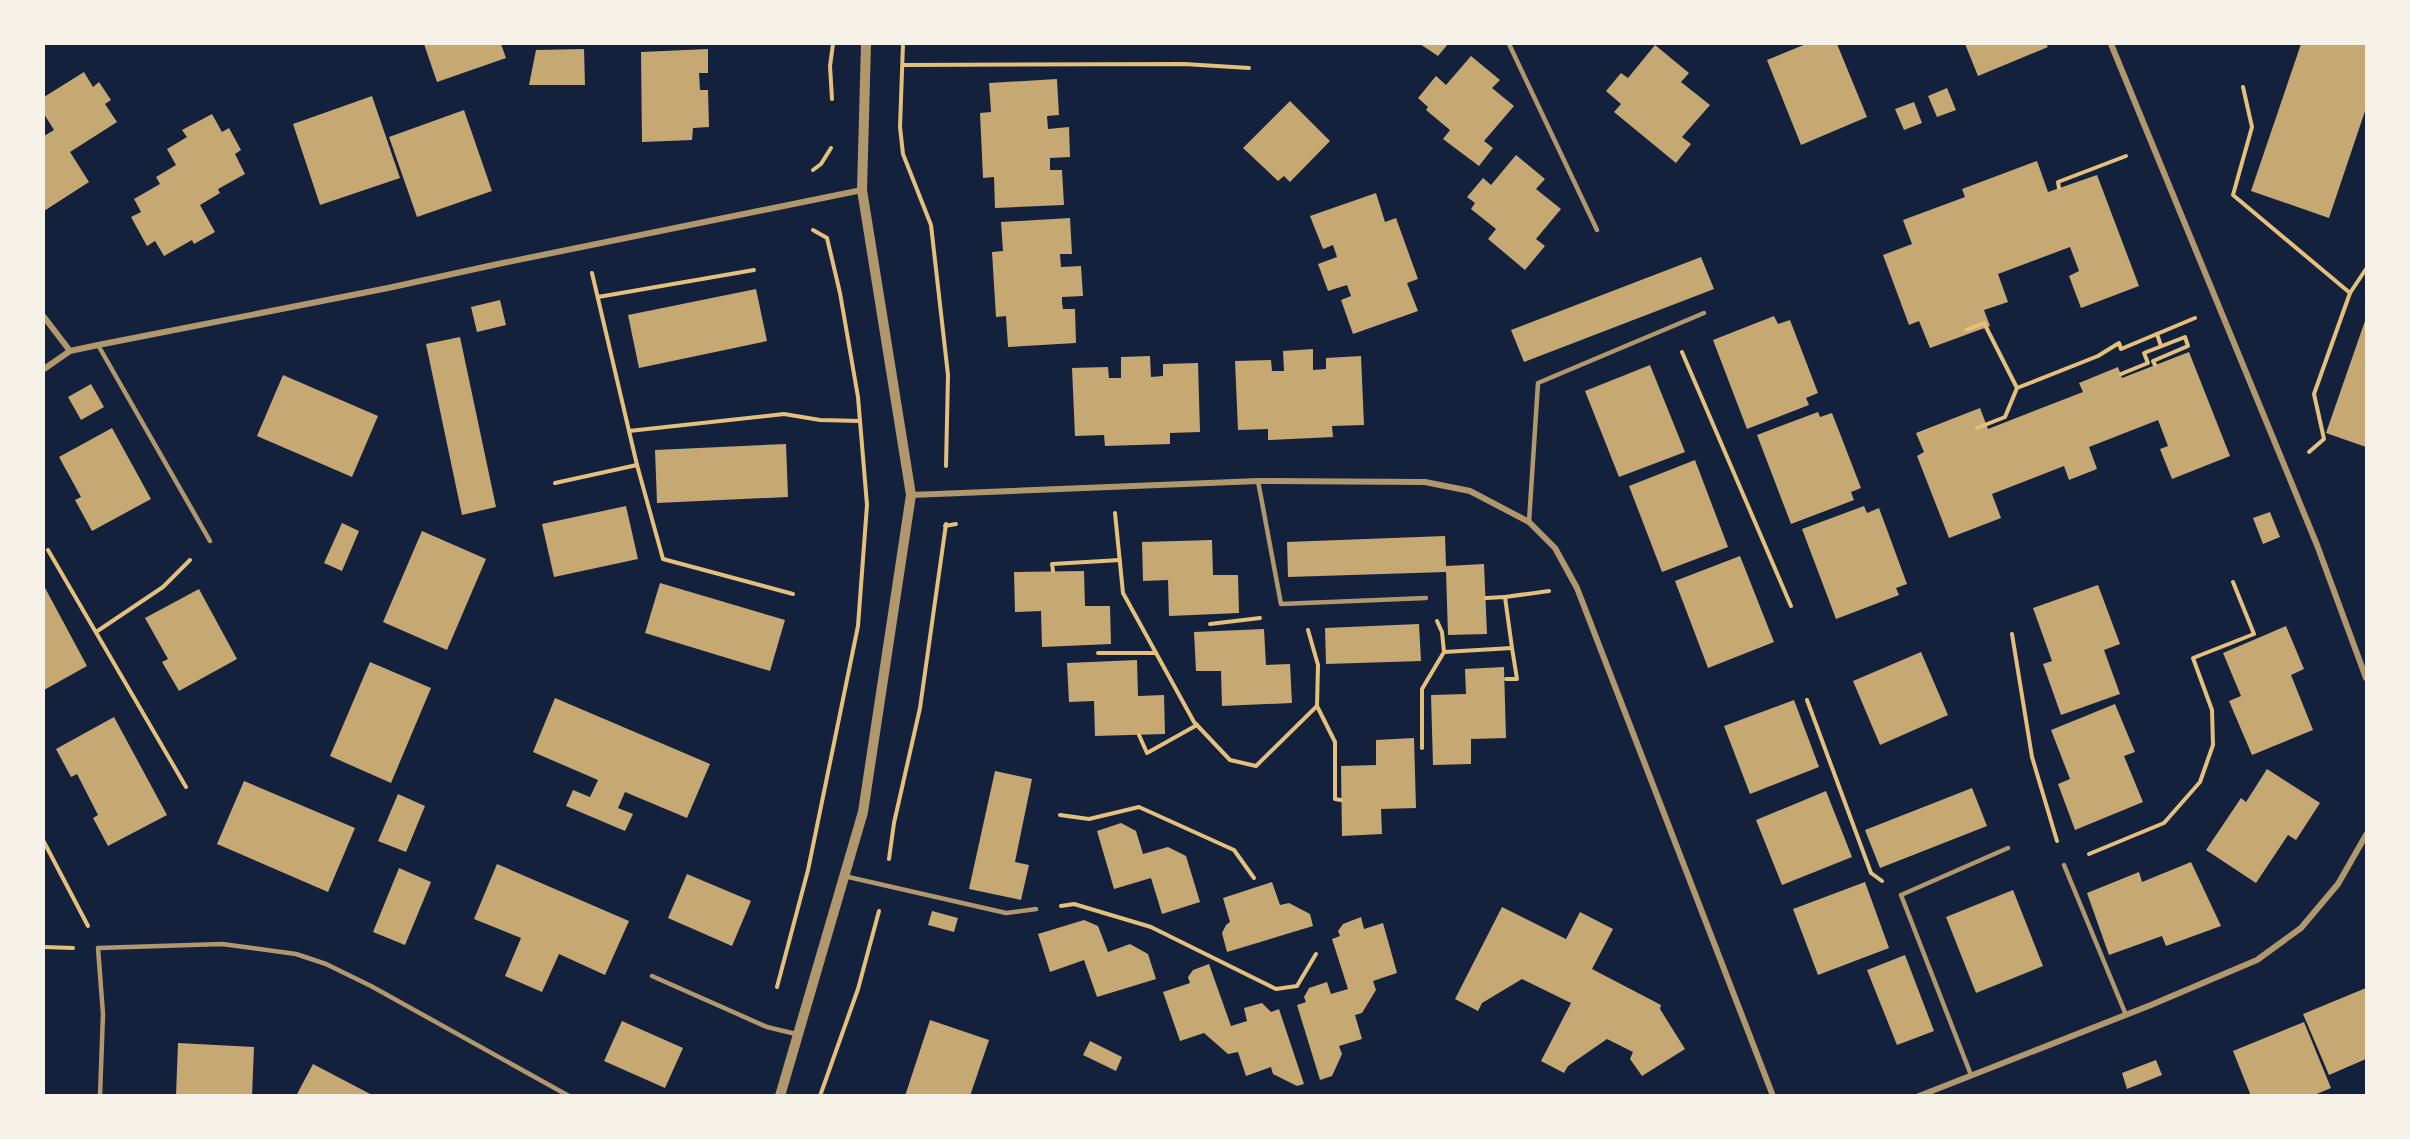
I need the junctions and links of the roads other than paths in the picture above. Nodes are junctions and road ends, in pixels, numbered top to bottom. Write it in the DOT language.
graph roads {
  1 [pos="866,44"];
  2 [pos="1509,44"];
  3 [pos="2111,44"];
  4 [pos="862,190"];
  5 [pos="1597,230"];
  6 [pos="1704,313"];
  7 [pos="44,317"];
  8 [pos="98,345"];
  9 [pos="70,351"];
  10 [pos="44,369"];
  11 [pos="1258,481"];
  12 [pos="911,495"];
  13 [pos="1529,522"];
  14 [pos="210,541"];
  15 [pos="1426,598"];
  16 [pos="2367,678"];
  17 [pos="2367,835"];
  18 [pos="2008,848"];
  19 [pos="2064,865"];
  20 [pos="844,876"];
  21 [pos="1036,909"];
  22 [pos="652,976"];
  23 [pos="2126,1015"];
  24 [pos="798,1035"];
  25 [pos="1971,1075"];
  26 [pos="100,1095"];
  27 [pos="569,1095"];
  28 [pos="780,1095"];
  29 [pos="1773,1095"];
  30 [pos="1919,1095"];
  1 -- 4 [label="street"];
  2 -- 5 [label="lane"];
  3 -- 16 [label="street"];
  4 -- 8 [label="street"];
  4 -- 12 [label="street"];
  6 -- 13 [label="lane"];
  7 -- 9 [label="street"];
  8 -- 9 [label="street"];
  8 -- 14 [label="lane"];
  9 -- 10 [label="street"];
  11 -- 12 [label="street"];
  11 -- 13 [label="street"];
  11 -- 15 [label="lane"];
  12 -- 20 [label="street"];
  13 -- 29 [label="street"];
  17 -- 23 [label="street"];
  18 -- 25 [label="lane"];
  19 -- 23 [label="lane"];
  20 -- 21 [label="lane"];
  20 -- 24 [label="street"];
  22 -- 24 [label="lane"];
  23 -- 25 [label="street"];
  24 -- 28 [label="street"];
  25 -- 30 [label="street"];
  26 -- 27 [label="lane"];
}
